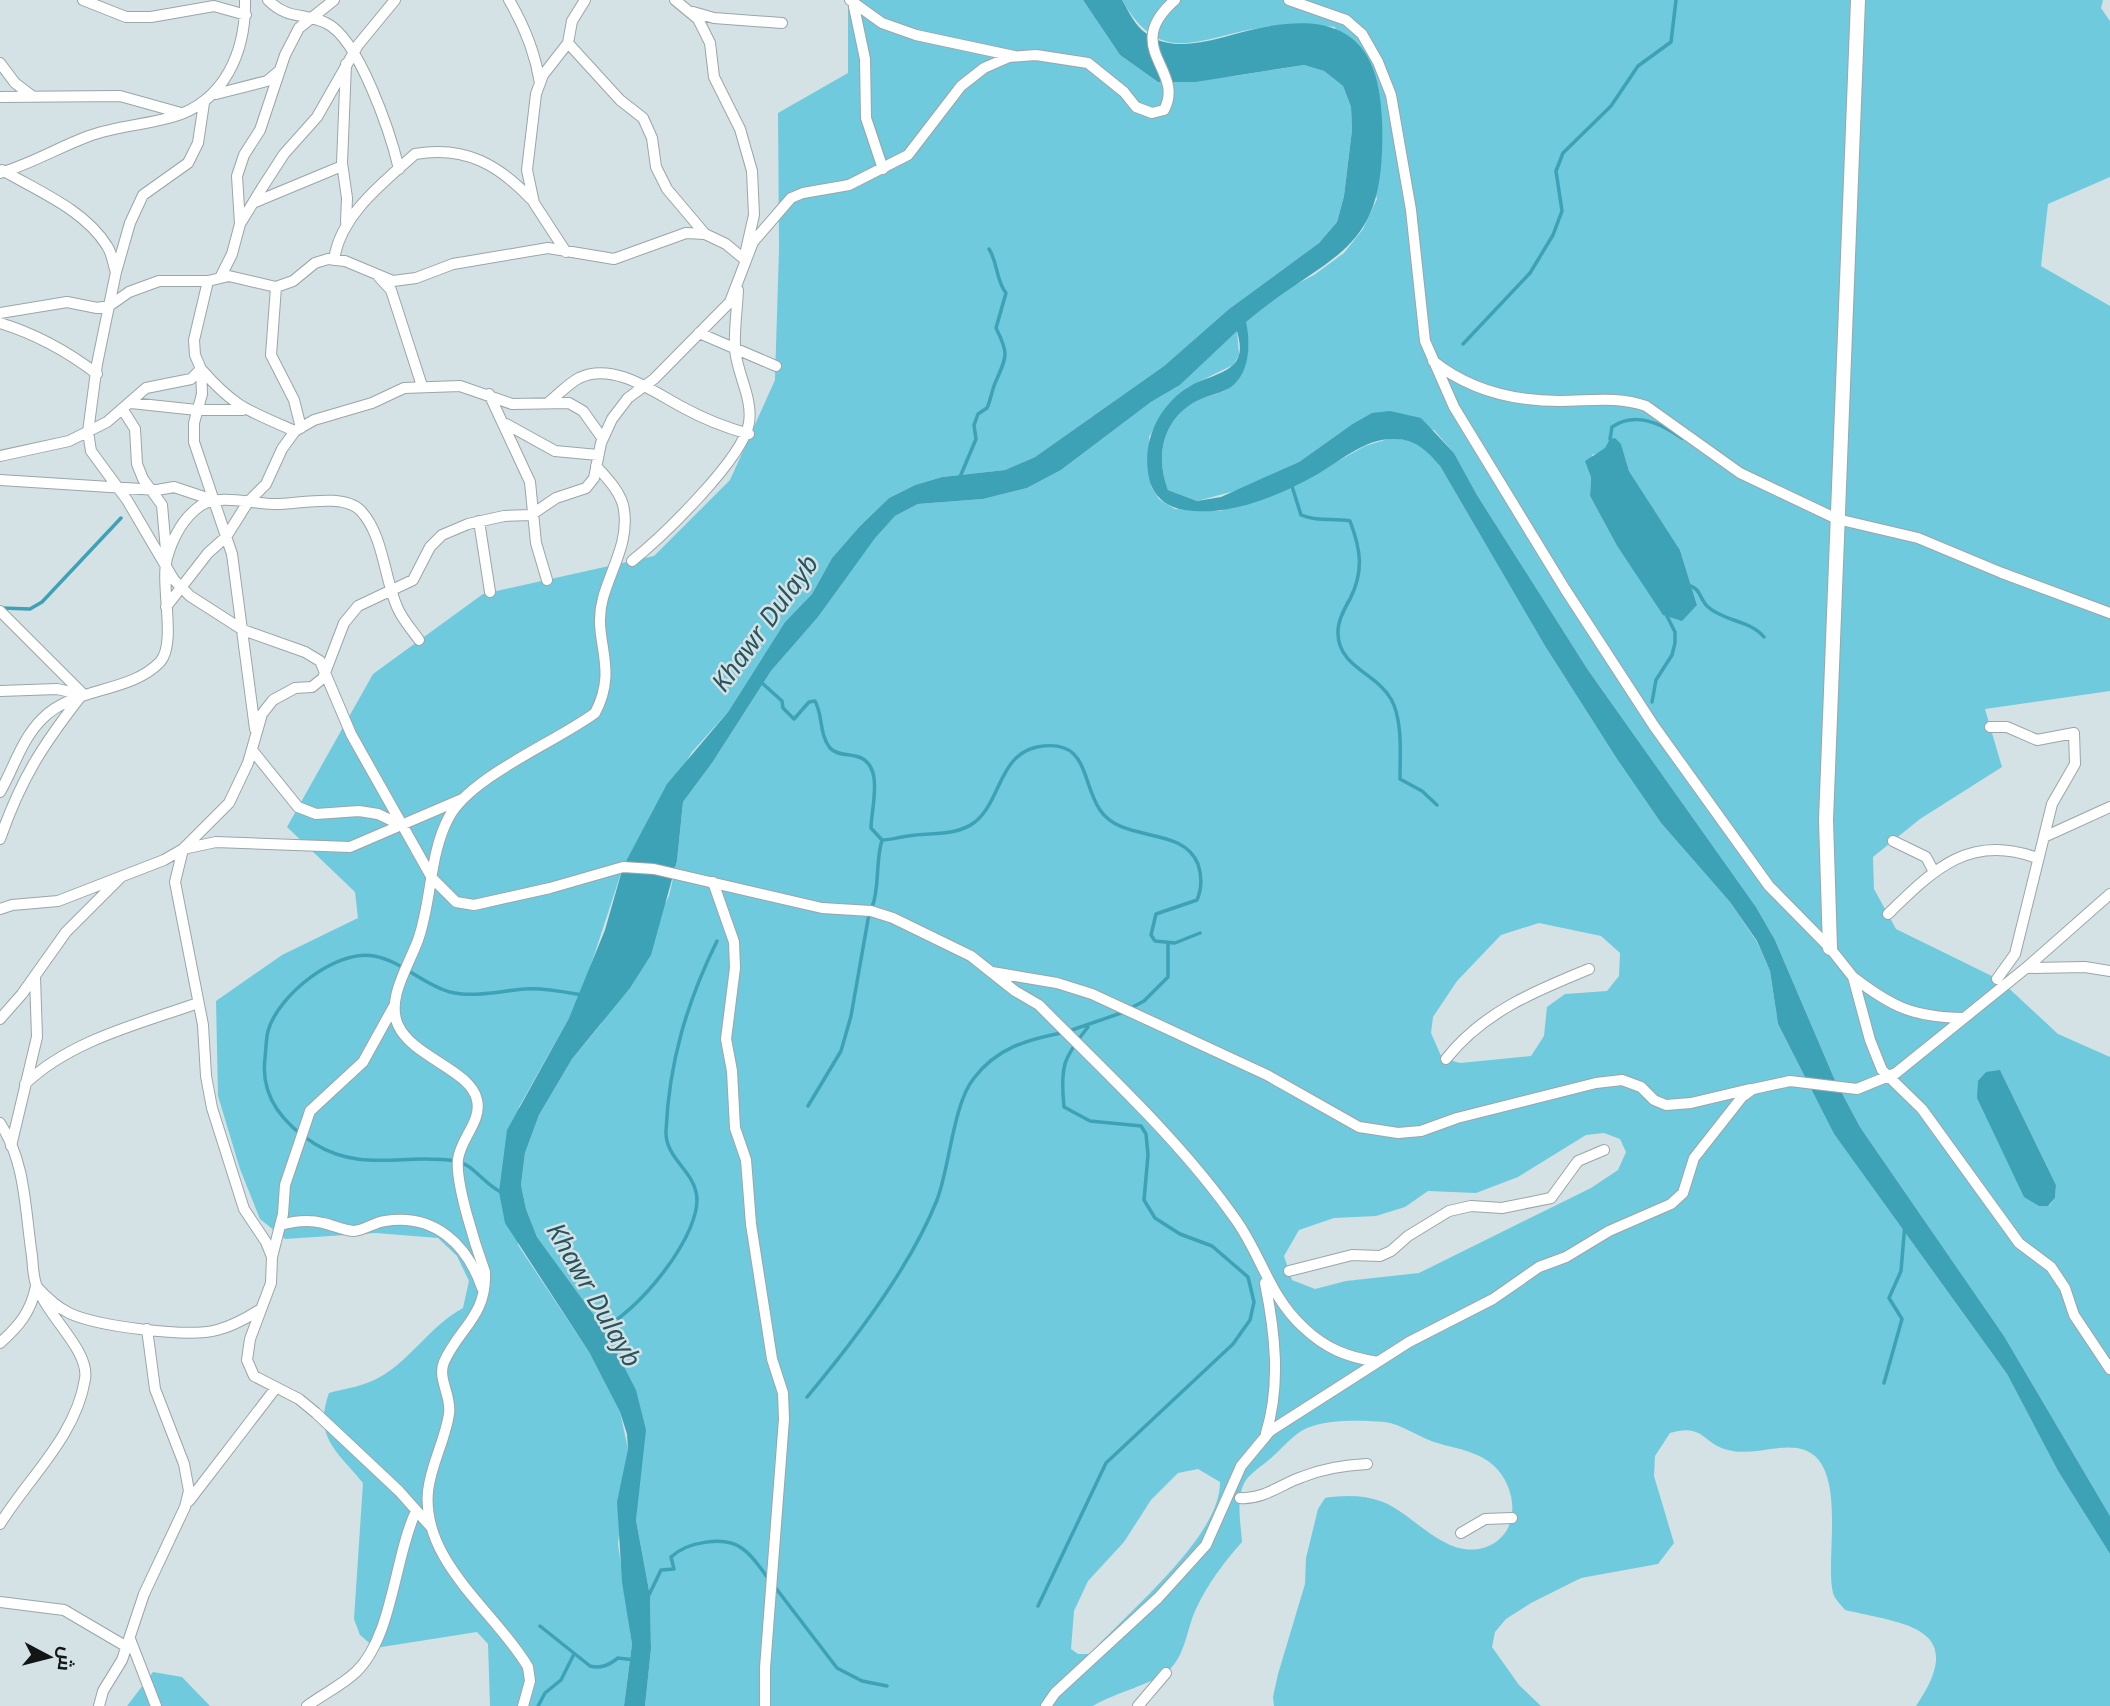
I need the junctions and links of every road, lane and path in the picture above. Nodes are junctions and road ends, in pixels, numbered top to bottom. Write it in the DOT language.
graph roads {
  1 [pos="83,0"];
  2 [pos="245,0"];
  3 [pos="268,0"];
  4 [pos="334,0"];
  5 [pos="396,0"];
  6 [pos="509,0"];
  7 [pos="585,0"];
  8 [pos="675,0"];
  9 [pos="1175,0"];
  10 [pos="1289,0"];
  11 [pos="1858,0"];
  12 [pos="851,1"];
  13 [pos="687,10"];
  14 [pos="246,15"];
  15 [pos="309,19"];
  16 [pos="782,23"];
  17 [pos="568,43"];
  18 [pos="354,52"];
  19 [pos="1018,57"];
  20 [pos="0,64"];
  21 [pos="346,64"];
  22 [pos="281,69"];
  23 [pos="540,83"];
  24 [pos="213,95"];
  25 [pos="32,96"];
  26 [pos="0,97"];
  27 [pos="204,103"];
  28 [pos="181,113"];
  29 [pos="342,166"];
  30 [pos="399,169"];
  31 [pos="883,169"];
  32 [pos="2,171"];
  33 [pos="253,203"];
  34 [pos="534,203"];
  35 [pos="346,222"];
  36 [pos="240,224"];
  37 [pos="705,234"];
  38 [pos="566,252"];
  39 [pos="744,259"];
  40 [pos="334,260"];
  41 [pos="116,272"];
  42 [pos="377,275"];
  43 [pos="220,278"];
  44 [pos="208,281"];
  45 [pos="739,281"];
  46 [pos="276,287"];
  47 [pos="109,306"];
  48 [pos="0,313"];
  49 [pos="0,323"];
  50 [pos="699,332"];
  51 [pos="735,350"];
  52 [pos="1431,359"];
  53 [pos="776,366"];
  54 [pos="201,369"];
  55 [pos="97,373"];
  56 [pos="646,385"];
  57 [pos="422,386"];
  58 [pos="489,394"];
  59 [pos="549,402"];
  60 [pos="127,407"];
  61 [pos="197,410"];
  62 [pos="243,410"];
  63 [pos="504,422"];
  64 [pos="298,430"];
  65 [pos="88,432"];
  66 [pos="748,434"];
  67 [pos="603,439"];
  68 [pos="0,456"];
  69 [pos="597,460"];
  70 [pos="0,480"];
  71 [pos="117,485"];
  72 [pos="149,489"];
  73 [pos="213,500"];
  74 [pos="248,502"];
  75 [pos="531,514"];
  76 [pos="1837,519"];
  77 [pos="479,521"];
  78 [pos="226,537"];
  79 [pos="632,561"];
  80 [pos="166,564"];
  81 [pos="547,580"];
  82 [pos="181,587"];
  83 [pos="392,591"];
  84 [pos="491,592"];
  85 [pos="164,610"];
  86 [pos="0,611"];
  87 [pos="2110,613"];
  88 [pos="243,630"];
  89 [pos="419,640"];
  90 [pos="327,671"];
  91 [pos="0,691"];
  92 [pos="83,694"];
  93 [pos="1990,727"];
  94 [pos="255,736"];
  95 [pos="252,750"];
  96 [pos="0,792"];
  97 [pos="467,796"];
  98 [pos="2110,807"];
  99 [pos="403,825"];
  100 [pos="2044,837"];
  101 [pos="0,839"];
  102 [pos="1893,841"];
  103 [pos="183,849"];
  104 [pos="2037,858"];
  105 [pos="1934,872"];
  106 [pos="125,873"];
  107 [pos="432,878"];
  108 [pos="713,881"];
  109 [pos="2110,894"];
  110 [pos="0,909"];
  111 [pos="1888,914"];
  112 [pos="1830,948"];
  113 [pos="2026,968"];
  114 [pos="1588,969"];
  115 [pos="2110,971"];
  116 [pos="992,972"];
  117 [pos="35,974"];
  118 [pos="1853,977"];
  119 [pos="1997,979"];
  120 [pos="198,1003"];
  121 [pos="394,1006"];
  122 [pos="1963,1018"];
  123 [pos="0,1019"];
  124 [pos="1446,1059"];
  125 [pos="1889,1076"];
  126 [pos="25,1084"];
  127 [pos="1753,1089"];
  128 [pos="0,1123"];
  129 [pos="11,1146"];
  130 [pos="1604,1150"];
  131 [pos="280,1225"];
  132 [pos="272,1256"];
  133 [pos="1262,1270"];
  134 [pos="1289,1270"];
  135 [pos="36,1286"];
  136 [pos="484,1293"];
  137 [pos="261,1309"];
  138 [pos="147,1329"];
  139 [pos="0,1343"];
  140 [pos="1378,1362"];
  141 [pos="2110,1369"];
  142 [pos="275,1389"];
  143 [pos="1265,1435"];
  144 [pos="1367,1464"];
  145 [pos="1240,1498"];
  146 [pos="185,1507"];
  147 [pos="416,1511"];
  148 [pos="1512,1518"];
  149 [pos="0,1524"];
  150 [pos="431,1527"];
  151 [pos="1461,1533"];
  152 [pos="0,1602"];
  153 [pos="128,1643"];
  154 [pos="1166,1673"];
  155 [pos="99,1706"];
  156 [pos="156,1706"];
  157 [pos="307,1706"];
  158 [pos="523,1706"];
  159 [pos="765,1706"];
  160 [pos="1046,1706"];
  161 [pos="1138,1706"];
  1 -- 14 [label="street"];
  2 -- 14 [label="street"];
  3 -- 15 [label="street"];
  4 -- 15 [label="street"];
  5 -- 18 [label="street"];
  6 -- 23 [label="street"];
  7 -- 17 [label="street"];
  8 -- 13 [label="street"];
  9 -- 19 [label="street"];
  10 -- 52 [label="street"];
  11 -- 76 [label="main road"];
  12 -- 19 [label="street"];
  12 -- 31 [label="street"];
  13 -- 16 [label="street"];
  13 -- 39 [label="street"];
  14 -- 24 [label="street"];
  15 -- 18 [label="street"];
  15 -- 22 [label="street"];
  17 -- 23 [label="street"];
  17 -- 37 [label="street"];
  18 -- 21 [label="street"];
  18 -- 30 [label="street"];
  19 -- 31 [label="street"];
  20 -- 25 [label="street"];
  21 -- 29 [label="street"];
  21 -- 33 [label="street"];
  22 -- 24 [label="street"];
  22 -- 36 [label="street"];
  23 -- 34 [label="street"];
  24 -- 27 [label="street"];
  25 -- 26 [label="street"];
  25 -- 28 [label="street"];
  27 -- 28 [label="street"];
  27 -- 41 [label="street"];
  28 -- 32 [label="street"];
  29 -- 33 [label="street"];
  29 -- 35 [label="street"];
  30 -- 34 [label="street"];
  30 -- 35 [label="street"];
  31 -- 39 [label="street"];
  32 -- 41 [label="street"];
  33 -- 36 [label="street"];
  34 -- 38 [label="street"];
  35 -- 40 [label="street"];
  36 -- 43 [label="street"];
  37 -- 38 [label="street"];
  37 -- 39 [label="street"];
  38 -- 42 [label="street"];
  39 -- 45 [label="street"];
  40 -- 42 [label="street"];
  40 -- 46 [label="street"];
  41 -- 47 [label="street"];
  42 -- 57 [label="street"];
  43 -- 44 [label="street"];
  43 -- 46 [label="street"];
  44 -- 47 [label="street"];
  44 -- 54 [label="street"];
  45 -- 50 [label="street"];
  45 -- 51 [label="street"];
  46 -- 64 [label="street"];
  47 -- 48 [label="street"];
  47 -- 55 [label="street"];
  49 -- 55 [label="street"];
  50 -- 51 [label="street"];
  50 -- 56 [label="street"];
  51 -- 53 [label="street"];
  51 -- 66 [label="street"];
  52 -- 76 [label="street"];
  52 -- 112 [label="street"];
  54 -- 60 [label="street"];
  54 -- 61 [label="street"];
  54 -- 62 [label="street"];
  55 -- 65 [label="street"];
  56 -- 59 [label="street"];
  56 -- 66 [label="street"];
  56 -- 67 [label="street"];
  57 -- 58 [label="street"];
  57 -- 64 [label="street"];
  58 -- 59 [label="street"];
  58 -- 63 [label="street"];
  59 -- 67 [label="street"];
  60 -- 61 [label="street"];
  60 -- 65 [label="street"];
  60 -- 72 [label="street"];
  61 -- 62 [label="street"];
  61 -- 73 [label="street"];
  62 -- 64 [label="street"];
  63 -- 69 [label="street"];
  63 -- 75 [label="street"];
  64 -- 74 [label="street"];
  65 -- 68 [label="street"];
  65 -- 71 [label="street"];
  66 -- 79 [label="street"];
  67 -- 69 [label="street"];
  69 -- 75 [label="street"];
  69 -- 97 [label="street"];
  70 -- 71 [label="street"];
  71 -- 72 [label="street"];
  71 -- 80 [label="street"];
  72 -- 73 [label="street"];
  72 -- 80 [label="street"];
  73 -- 74 [label="street"];
  73 -- 78 [label="street"];
  73 -- 80 [label="street"];
  74 -- 78 [label="street"];
  74 -- 83 [label="street"];
  75 -- 77 [label="street"];
  75 -- 81 [label="street"];
  76 -- 87 [label="street"];
  76 -- 112 [label="main road"];
  77 -- 83 [label="street"];
  77 -- 84 [label="street"];
  78 -- 82 [label="street"];
  78 -- 88 [label="street"];
  80 -- 82 [label="street"];
  80 -- 85 [label="street"];
  82 -- 85 [label="street"];
  82 -- 88 [label="street"];
  83 -- 89 [label="street"];
  83 -- 90 [label="street"];
  85 -- 92 [label="street"];
  86 -- 92 [label="street"];
  88 -- 90 [label="street"];
  88 -- 94 [label="street"];
  90 -- 94 [label="street"];
  90 -- 99 [label="street"];
  91 -- 92 [label="street"];
  92 -- 96 [label="street"];
  92 -- 101 [label="street"];
  93 -- 100 [label="street"];
  94 -- 95 [label="street"];
  95 -- 99 [label="street"];
  95 -- 103 [label="street"];
  97 -- 99 [label="street"];
  97 -- 107 [label="street"];
  98 -- 100 [label="street"];
  99 -- 103 [label="street"];
  99 -- 107 [label="street"];
  100 -- 104 [label="street"];
  102 -- 105 [label="street"];
  103 -- 106 [label="street"];
  103 -- 120 [label="street"];
  104 -- 105 [label="street"];
  104 -- 119 [label="street"];
  105 -- 111 [label="street"];
  106 -- 110 [label="street"];
  106 -- 117 [label="street"];
  107 -- 108 [label="street"];
  107 -- 121 [label="street"];
  108 -- 116 [label="street"];
  108 -- 159 [label="street"];
  109 -- 113 [label="street"];
  112 -- 118 [label="street"];
  113 -- 115 [label="street"];
  113 -- 122 [label="street"];
  114 -- 124 [label="street"];
  116 -- 127 [label="street"];
  116 -- 133 [label="street"];
  117 -- 123 [label="street"];
  117 -- 126 [label="street"];
  118 -- 122 [label="street"];
  118 -- 125 [label="street"];
  120 -- 126 [label="street"];
  120 -- 132 [label="street"];
  121 -- 131 [label="street"];
  121 -- 136 [label="street"];
  122 -- 125 [label="street"];
  125 -- 127 [label="street"];
  125 -- 141 [label="street"];
  126 -- 129 [label="street"];
  127 -- 140 [label="street"];
  128 -- 129 [label="street"];
  129 -- 135 [label="street"];
  130 -- 134 [label="street"];
  131 -- 132 [label="street"];
  131 -- 136 [label="street"];
  132 -- 137 [label="street"];
  133 -- 140 [label="street"];
  133 -- 143 [label="street"];
  135 -- 138 [label="street"];
  135 -- 139 [label="street"];
  135 -- 149 [label="street"];
  136 -- 150 [label="street"];
  137 -- 138 [label="street"];
  137 -- 142 [label="street"];
  138 -- 146 [label="street"];
  140 -- 143 [label="street"];
  142 -- 146 [label="street"];
  142 -- 147 [label="street"];
  143 -- 160 [label="street"];
  144 -- 145 [label="street"];
  146 -- 153 [label="street"];
  147 -- 150 [label="street"];
  147 -- 157 [label="street"];
  148 -- 151 [label="street"];
  150 -- 158 [label="street"];
  152 -- 153 [label="street"];
  153 -- 155 [label="street"];
  153 -- 156 [label="street"];
  154 -- 161 [label="street"];
}
